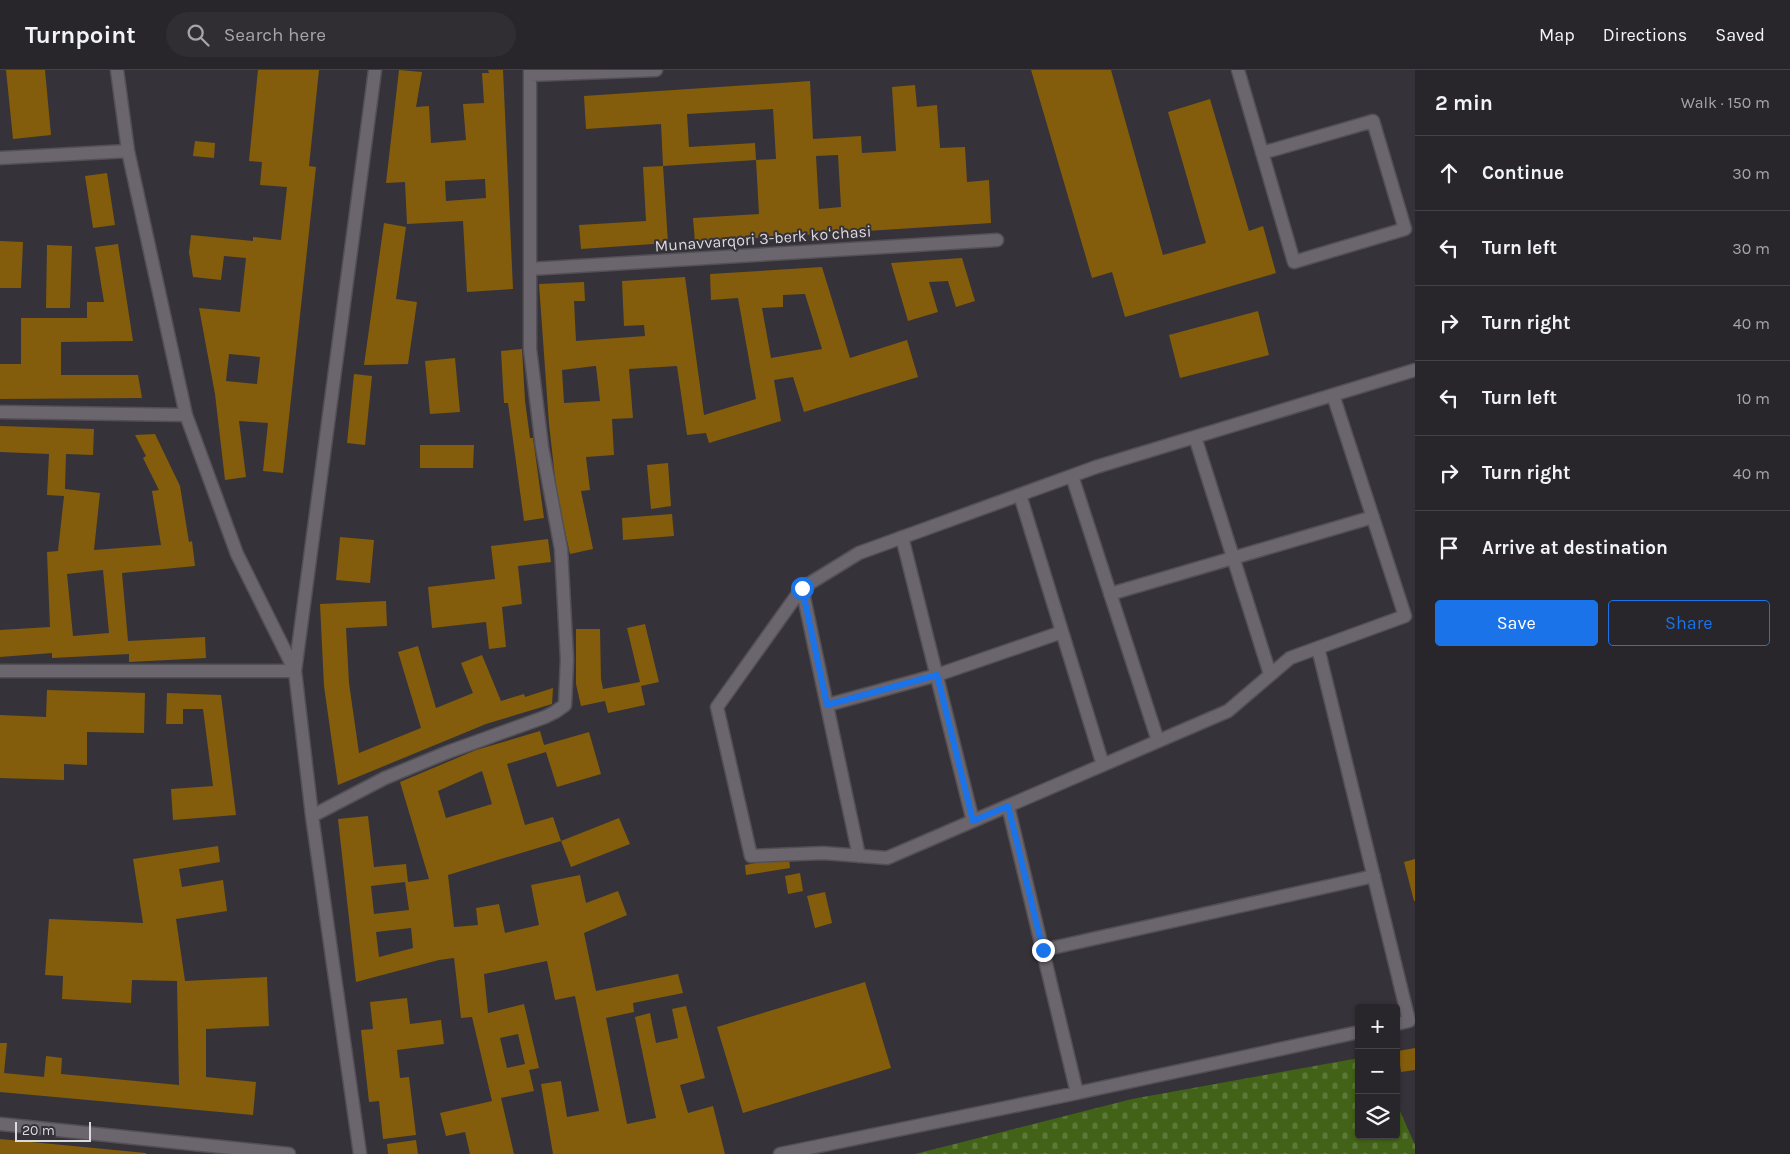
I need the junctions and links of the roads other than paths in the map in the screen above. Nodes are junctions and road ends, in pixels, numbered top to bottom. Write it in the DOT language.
graph roads {
  1 [pos="117,70"];
  2 [pos="375,70"];
  3 [pos="656,70"];
  4 [pos="1238,70"];
  5 [pos="530,72"];
  6 [pos="128,151"];
  7 [pos="1262,153"];
  8 [pos="0,158"];
  9 [pos="997,240"];
  10 [pos="530,269"];
  11 [pos="1415,370"];
  12 [pos="1333,396"];
  13 [pos="0,412"];
  14 [pos="186,415"];
  15 [pos="1195,437"];
  16 [pos="1072,476"];
  17 [pos="1020,495"];
  18 [pos="1373,517"];
  19 [pos="902,537"];
  20 [pos="1234,558"];
  21 [pos="802,588"];
  22 [pos="1110,594"];
  23 [pos="1062,632"];
  24 [pos="1318,648"];
  25 [pos="295,670"];
  26 [pos="0,671"];
  27 [pos="1270,674"];
  28 [pos="937,675"];
  29 [pos="827,705"];
  30 [pos="1158,740"];
  31 [pos="1103,765"];
  32 [pos="1008,806"];
  33 [pos="312,816"];
  34 [pos="973,821"];
  35 [pos="859,856"];
  36 [pos="1374,876"];
  37 [pos="1043,950"];
  38 [pos="1400,1023"];
  39 [pos="1355,1033"];
  40 [pos="1076,1093"];
  41 [pos="0,1124"];
  42 [pos="289,1154"];
  43 [pos="360,1154"];
  44 [pos="780,1154"];
  1 -- 6 [label="street"];
  2 -- 25 [label="street"];
  3 -- 5 [label="street"];
  4 -- 7 [label="street"];
  5 -- 10 [label="street"];
  6 -- 8 [label="street"];
  6 -- 14 [label="street"];
  7 -- 7 [label="street"];
  9 -- 10 [label="street, Munavvarqori 3-berk koʻchasi"];
  10 -- 33 [label="street"];
  11 -- 12 [label="street"];
  12 -- 15 [label="street"];
  12 -- 18 [label="street"];
  13 -- 14 [label="street"];
  14 -- 25 [label="street"];
  15 -- 16 [label="street"];
  15 -- 20 [label="street"];
  16 -- 17 [label="street"];
  16 -- 22 [label="street"];
  17 -- 19 [label="street"];
  17 -- 23 [label="street"];
  18 -- 20 [label="street"];
  18 -- 24 [label="street"];
  19 -- 21 [label="street"];
  19 -- 28 [label="street"];
  20 -- 22 [label="street"];
  20 -- 27 [label="street"];
  21 -- 29 [label="street"];
  21 -- 35 [label="street"];
  22 -- 30 [label="street"];
  23 -- 28 [label="street"];
  23 -- 31 [label="street"];
  24 -- 27 [label="street"];
  24 -- 36 [label="street"];
  25 -- 26 [label="street"];
  25 -- 33 [label="street"];
  27 -- 30 [label="street"];
  28 -- 29 [label="street"];
  28 -- 34 [label="street"];
  29 -- 35 [label="street"];
  30 -- 31 [label="street"];
  31 -- 32 [label="street"];
  32 -- 34 [label="street"];
  32 -- 37 [label="street"];
  33 -- 43 [label="street"];
  34 -- 35 [label="street"];
  36 -- 37 [label="street"];
  36 -- 38 [label="street"];
  37 -- 40 [label="street"];
  39 -- 40 [label="street"];
  40 -- 44 [label="street"];
  41 -- 42 [label="street"];
}
